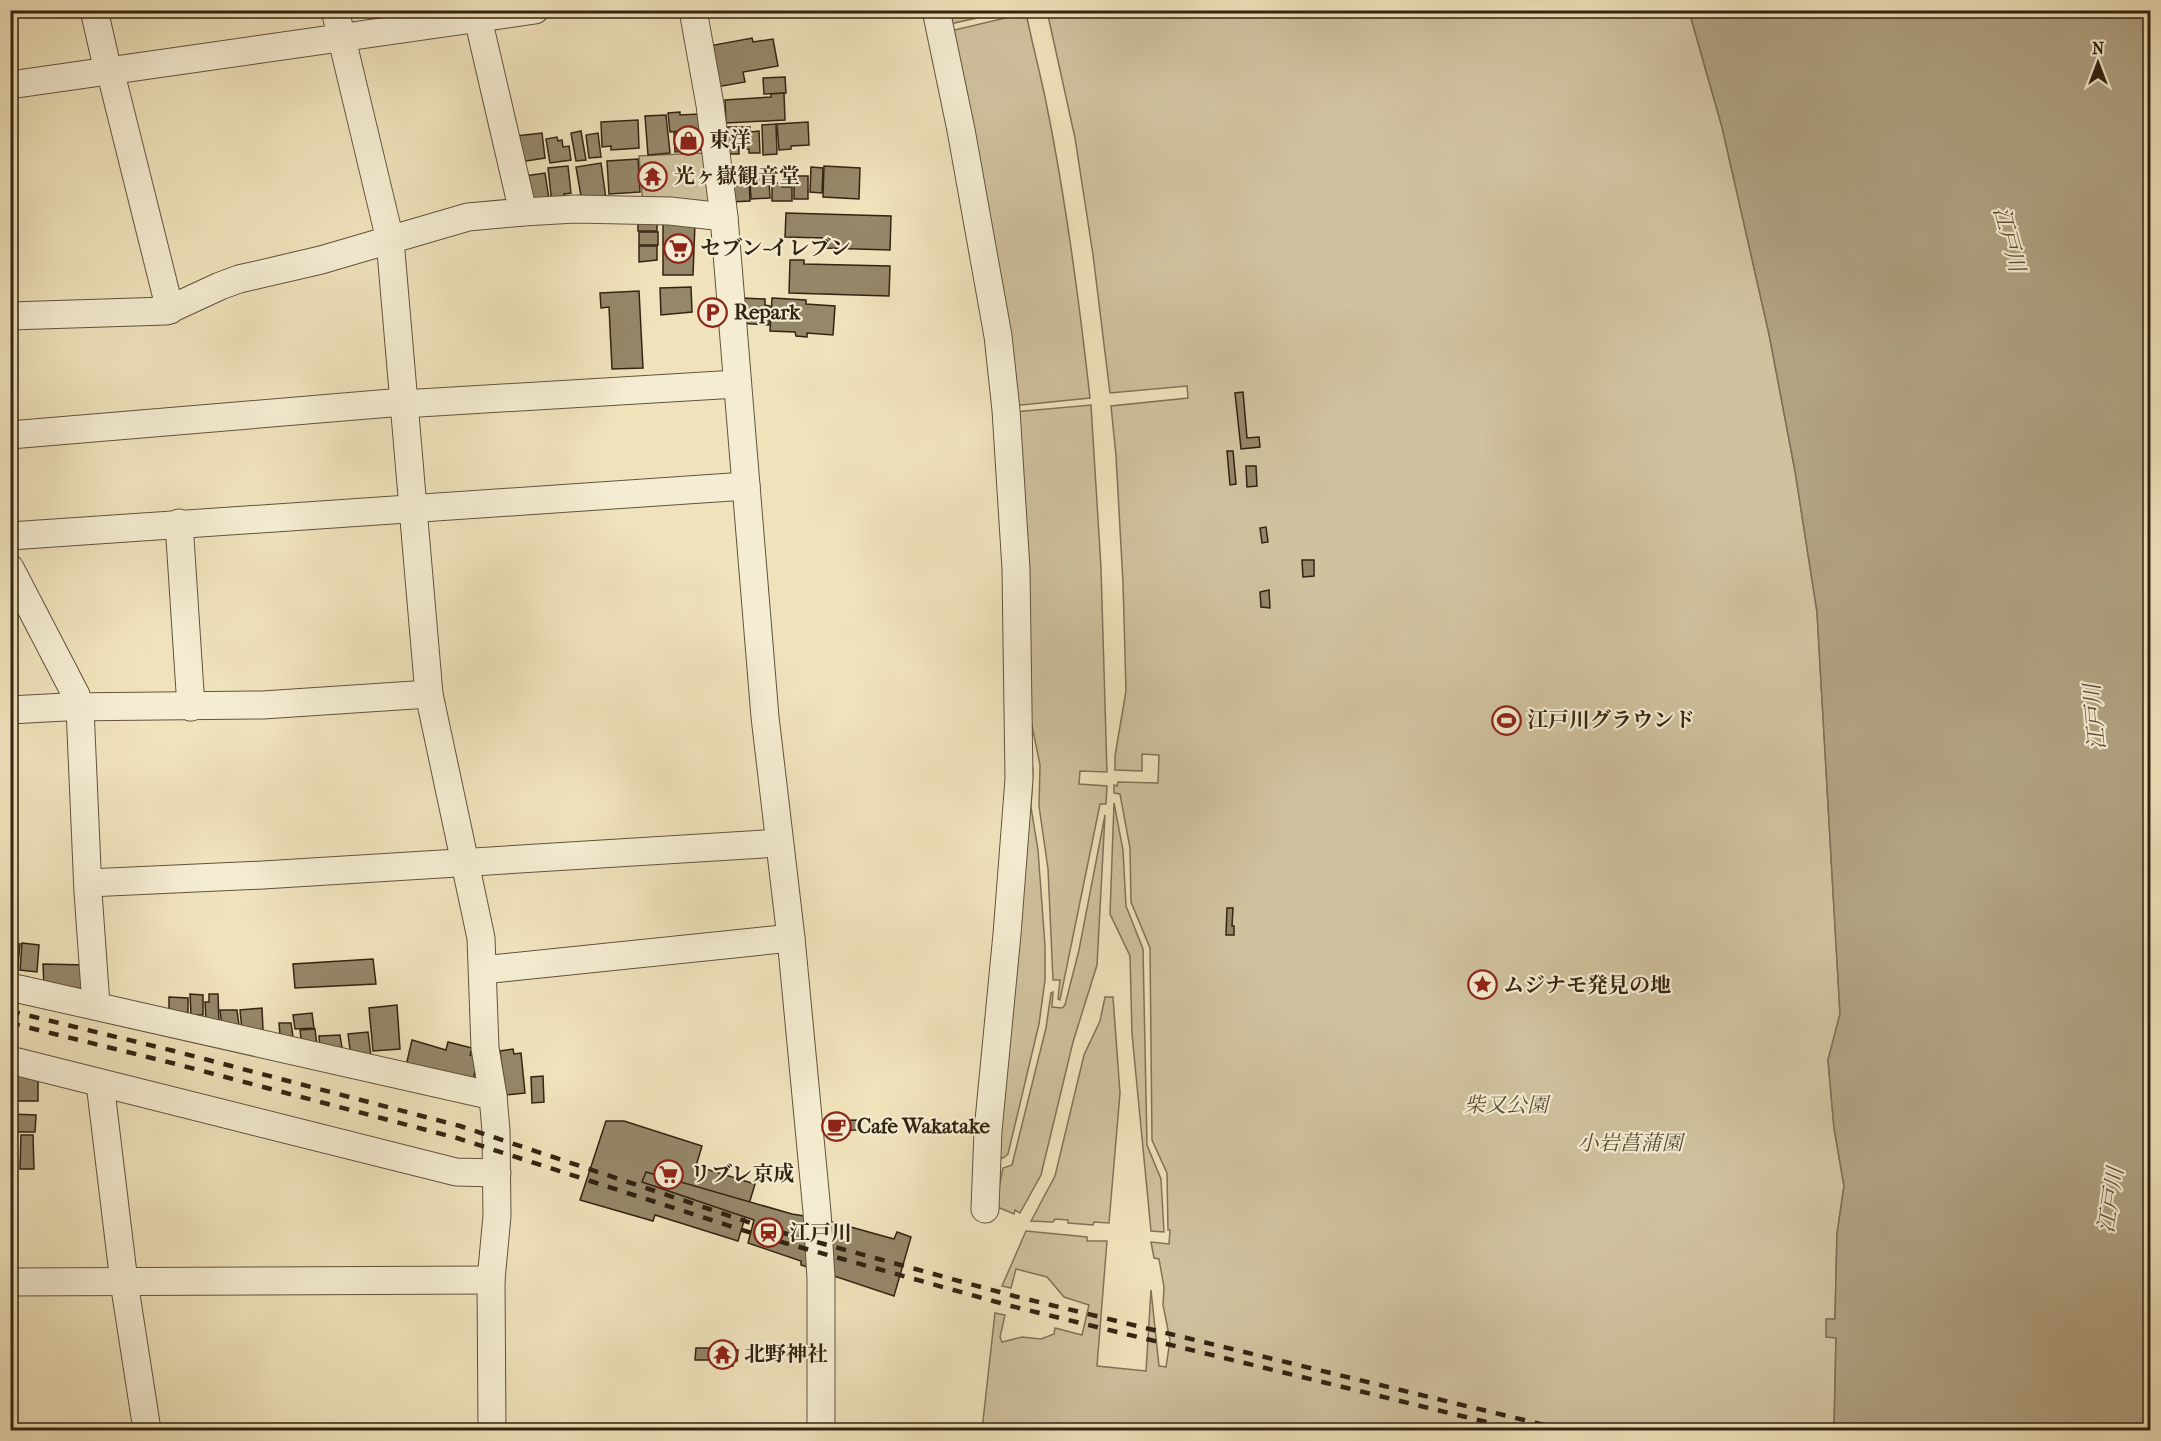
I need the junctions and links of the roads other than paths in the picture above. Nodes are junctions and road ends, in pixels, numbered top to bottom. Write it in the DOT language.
graph roads {
  1 [pos="94,10"];
  2 [pos="335,10"];
  3 [pos="536,10"];
  4 [pos="693,10"];
  5 [pos="936,10"];
  6 [pos="477,15"];
  7 [pos="342,37"];
  8 [pos="109,71"];
  9 [pos="10,85"];
  10 [pos="523,212"];
  11 [pos="724,217"];
  12 [pos="390,240"];
  13 [pos="170,309"];
  14 [pos="10,316"];
  15 [pos="737,384"];
  16 [pos="403,403"];
  17 [pos="10,435"];
  18 [pos="746,486"];
  19 [pos="413,509"];
  20 [pos="179,523"];
  21 [pos="10,536"];
  22 [pos="10,568"];
  23 [pos="429,694"];
  24 [pos="191,706"];
  25 [pos="80,708"];
  26 [pos="10,710"];
  27 [pos="779,843"];
  28 [pos="465,863"];
  29 [pos="88,883"];
  30 [pos="791,938"];
  31 [pos="483,970"];
  32 [pos="10,987"];
  33 [pos="96,1005"];
  34 [pos="10,1060"];
  35 [pos="100,1083"];
  36 [pos="493,1096"];
  37 [pos="496,1173"];
  38 [pos="985,1209"];
  39 [pos="491,1280"];
  40 [pos="10,1282"];
  41 [pos="124,1282"];
  42 [pos="147,1431"];
  43 [pos="492,1431"];
  44 [pos="821,1431"];
  1 -- 8 [label="street"];
  2 -- 7 [label="street"];
  3 -- 6 [label="street"];
  4 -- 11 [label="street"];
  5 -- 38 [label="street"];
  6 -- 7 [label="street"];
  6 -- 10 [label="street"];
  7 -- 8 [label="street"];
  7 -- 12 [label="street"];
  8 -- 9 [label="street"];
  8 -- 13 [label="street"];
  10 -- 11 [label="street"];
  10 -- 12 [label="street"];
  11 -- 15 [label="street"];
  12 -- 13 [label="street"];
  12 -- 16 [label="street"];
  13 -- 14 [label="street"];
  15 -- 16 [label="street"];
  15 -- 18 [label="street"];
  16 -- 17 [label="street"];
  16 -- 19 [label="street"];
  18 -- 19 [label="street"];
  18 -- 27 [label="street"];
  19 -- 20 [label="street"];
  19 -- 23 [label="street"];
  20 -- 21 [label="street"];
  20 -- 24 [label="street"];
  22 -- 25 [label="street"];
  23 -- 24 [label="street"];
  23 -- 28 [label="street"];
  24 -- 25 [label="street"];
  25 -- 26 [label="street"];
  25 -- 29 [label="street"];
  27 -- 28 [label="street"];
  27 -- 30 [label="street"];
  28 -- 29 [label="street"];
  28 -- 31 [label="street"];
  29 -- 33 [label="street"];
  30 -- 31 [label="street"];
  30 -- 44 [label="street"];
  31 -- 36 [label="street"];
  32 -- 33 [label="street"];
  33 -- 36 [label="street"];
  34 -- 35 [label="street"];
  35 -- 37 [label="street"];
  35 -- 41 [label="street"];
  36 -- 37 [label="street"];
  37 -- 39 [label="street"];
  39 -- 41 [label="street"];
  39 -- 43 [label="street"];
  40 -- 41 [label="street"];
  41 -- 42 [label="street"];
}
